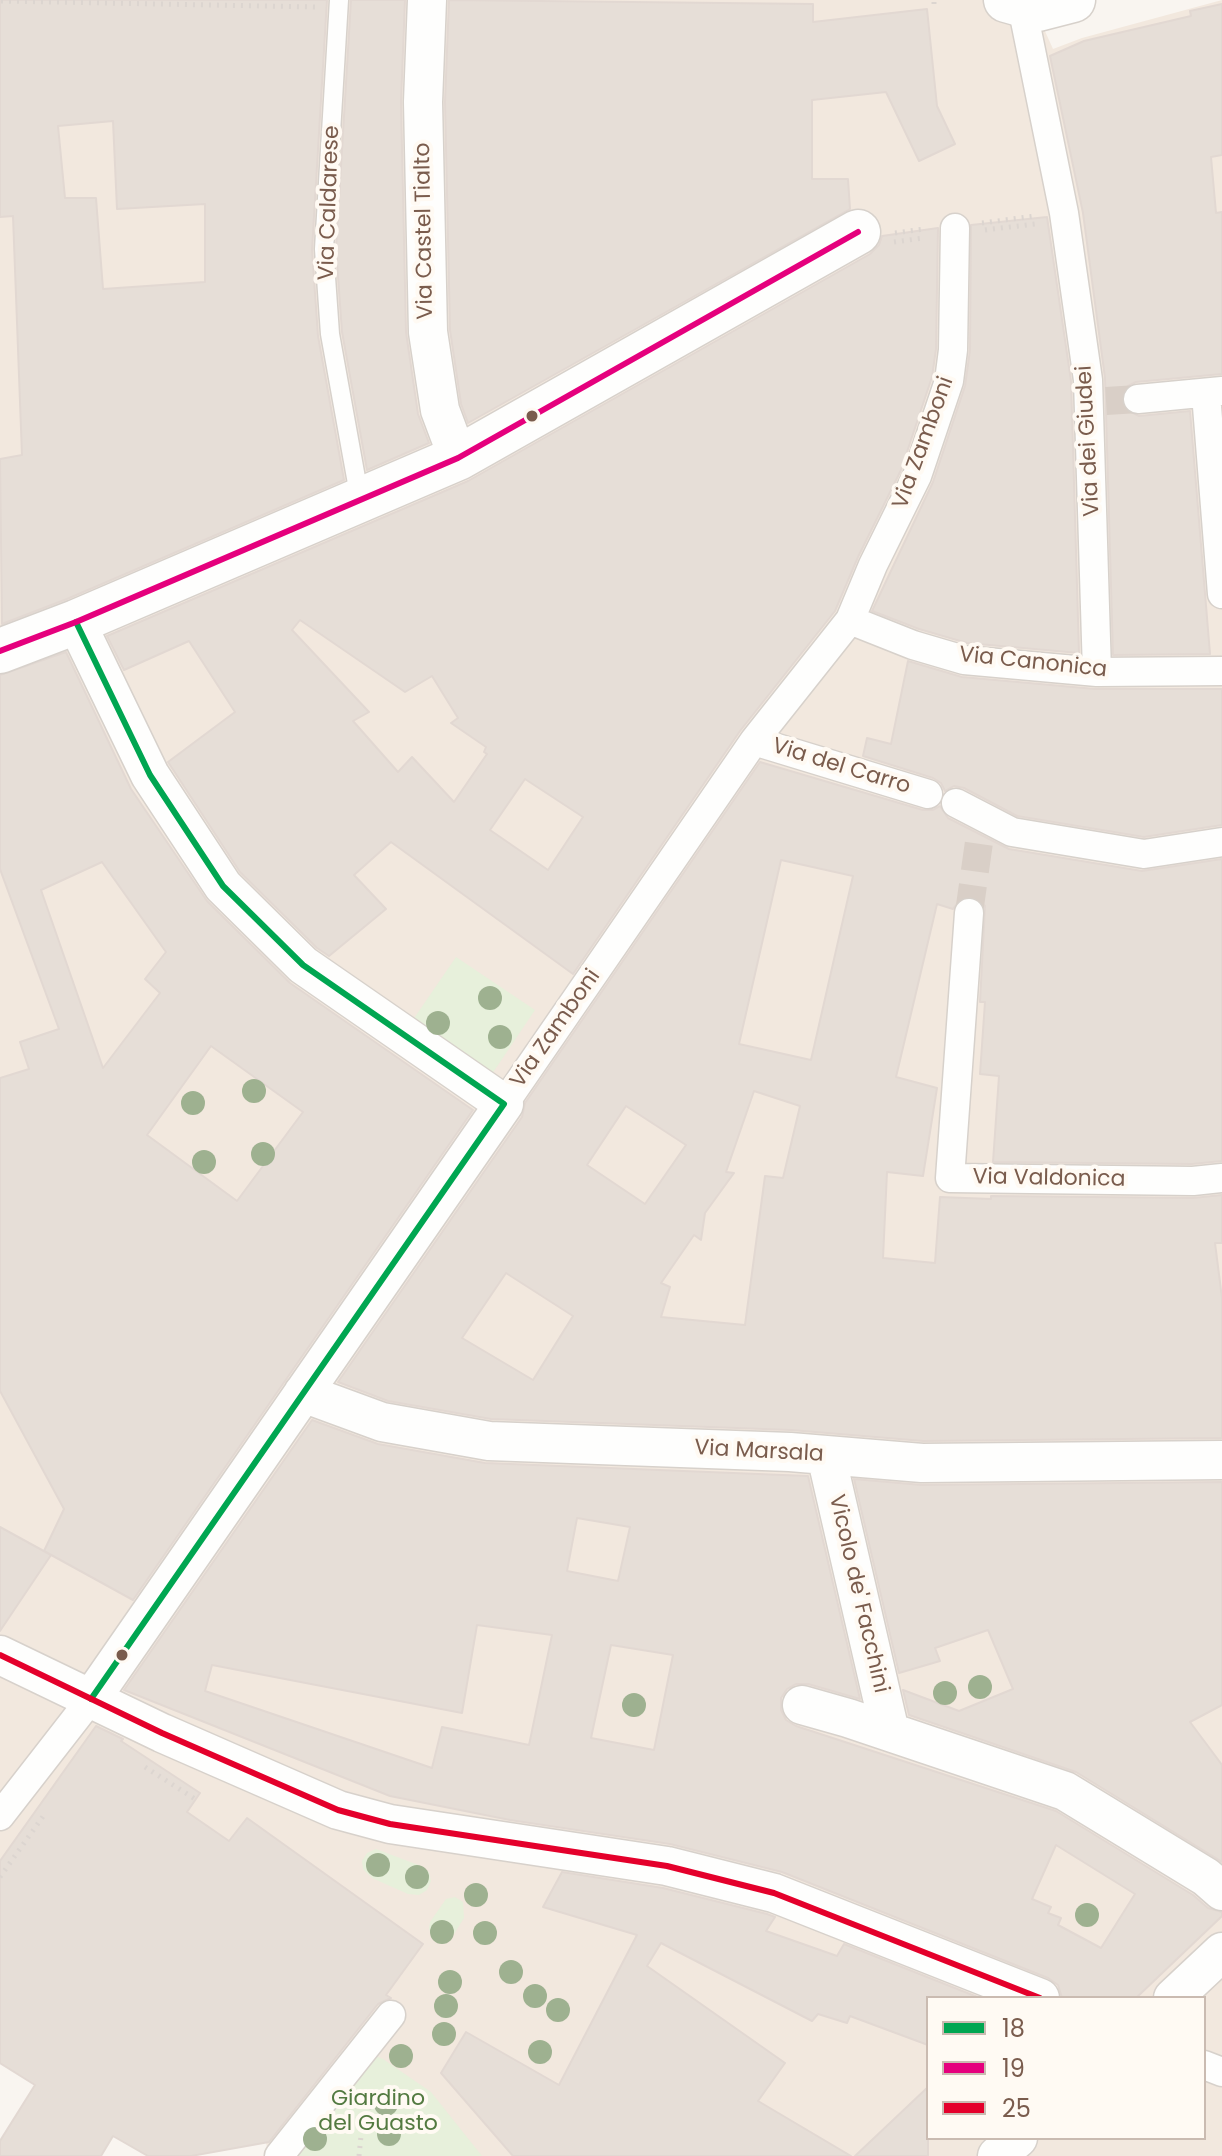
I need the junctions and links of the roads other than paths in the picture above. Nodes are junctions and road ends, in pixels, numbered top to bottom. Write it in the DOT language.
graph roads {
  1 [pos="427,0"];
  2 [pos="1073,0"];
  3 [pos="1010,2"];
  4 [pos="334,3"];
  5 [pos="967,230"];
  6 [pos="858,232"];
  7 [pos="1214,392"];
  8 [pos="1138,399"];
  9 [pos="458,458"];
  10 [pos="360,500"];
  11 [pos="1222,594"];
  12 [pos="850,620"];
  13 [pos="76,622"];
  14 [pos="0,651"];
  15 [pos="1222,671"];
  16 [pos="1097,672"];
  17 [pos="754,741"];
  18 [pos="928,794"];
  19 [pos="956,803"];
  20 [pos="1222,842"];
  21 [pos="969,913"];
  22 [pos="504,1104"];
  23 [pos="1222,1178"];
  24 [pos="303,1393"];
  25 [pos="826,1455"];
  26 [pos="1222,1460"];
  27 [pos="0,1655"];
  28 [pos="91,1699"];
  29 [pos="802,1705"];
  30 [pos="890,1732"];
  31 [pos="3,1807"];
  32 [pos="1222,1891"];
  33 [pos="1222,1952"];
  34 [pos="1035,1996"];
  35 [pos="1175,1996"];
  36 [pos="391,2015"];
  37 [pos="1016,2140"];
  38 [pos="279,2156"];
  39 [pos="997,2156"];
  1 -- 9 [label="street, Via Castel Tialto"];
  2 -- 3 [label="street"];
  3 -- 16 [label="street, Via dei Giudei"];
  4 -- 10 [label="lane, Via Caldarese"];
  5 -- 12 [label="street, Via Zamboni"];
  6 -- 9 [label="street"];
  7 -- 8 [label="street"];
  7 -- 11 [label="street"];
  9 -- 10 [label="street"];
  10 -- 13 [label="street"];
  12 -- 16 [label="street, Via Canonica"];
  12 -- 17 [label="street, Via Zamboni"];
  13 -- 14 [label="street"];
  13 -- 22 [label="street"];
  15 -- 16 [label="street, Via Canonica"];
  17 -- 18 [label="street, Via del Carro"];
  17 -- 22 [label="street, Via Zamboni"];
  19 -- 20 [label="street"];
  21 -- 23 [label="street, Via Valdonica"];
  22 -- 24 [label="street, Via Zamboni"];
  24 -- 25 [label="street, Via Marsala"];
  24 -- 28 [label="street, Via Zamboni"];
  25 -- 26 [label="street, Via Marsala"];
  25 -- 30 [label="street, Vicolo de' Facchini"];
  27 -- 28 [label="street"];
  28 -- 31 [label="street, Via Zamboni"];
  28 -- 34 [label="street"];
  29 -- 30 [label="street, Vicolo de' Facchini"];
  30 -- 32 [label="street, Vicolo de' Facchini"];
  33 -- 35 [label="street"];
  36 -- 38 [label="street"];
  37 -- 39 [label="street"];
}
